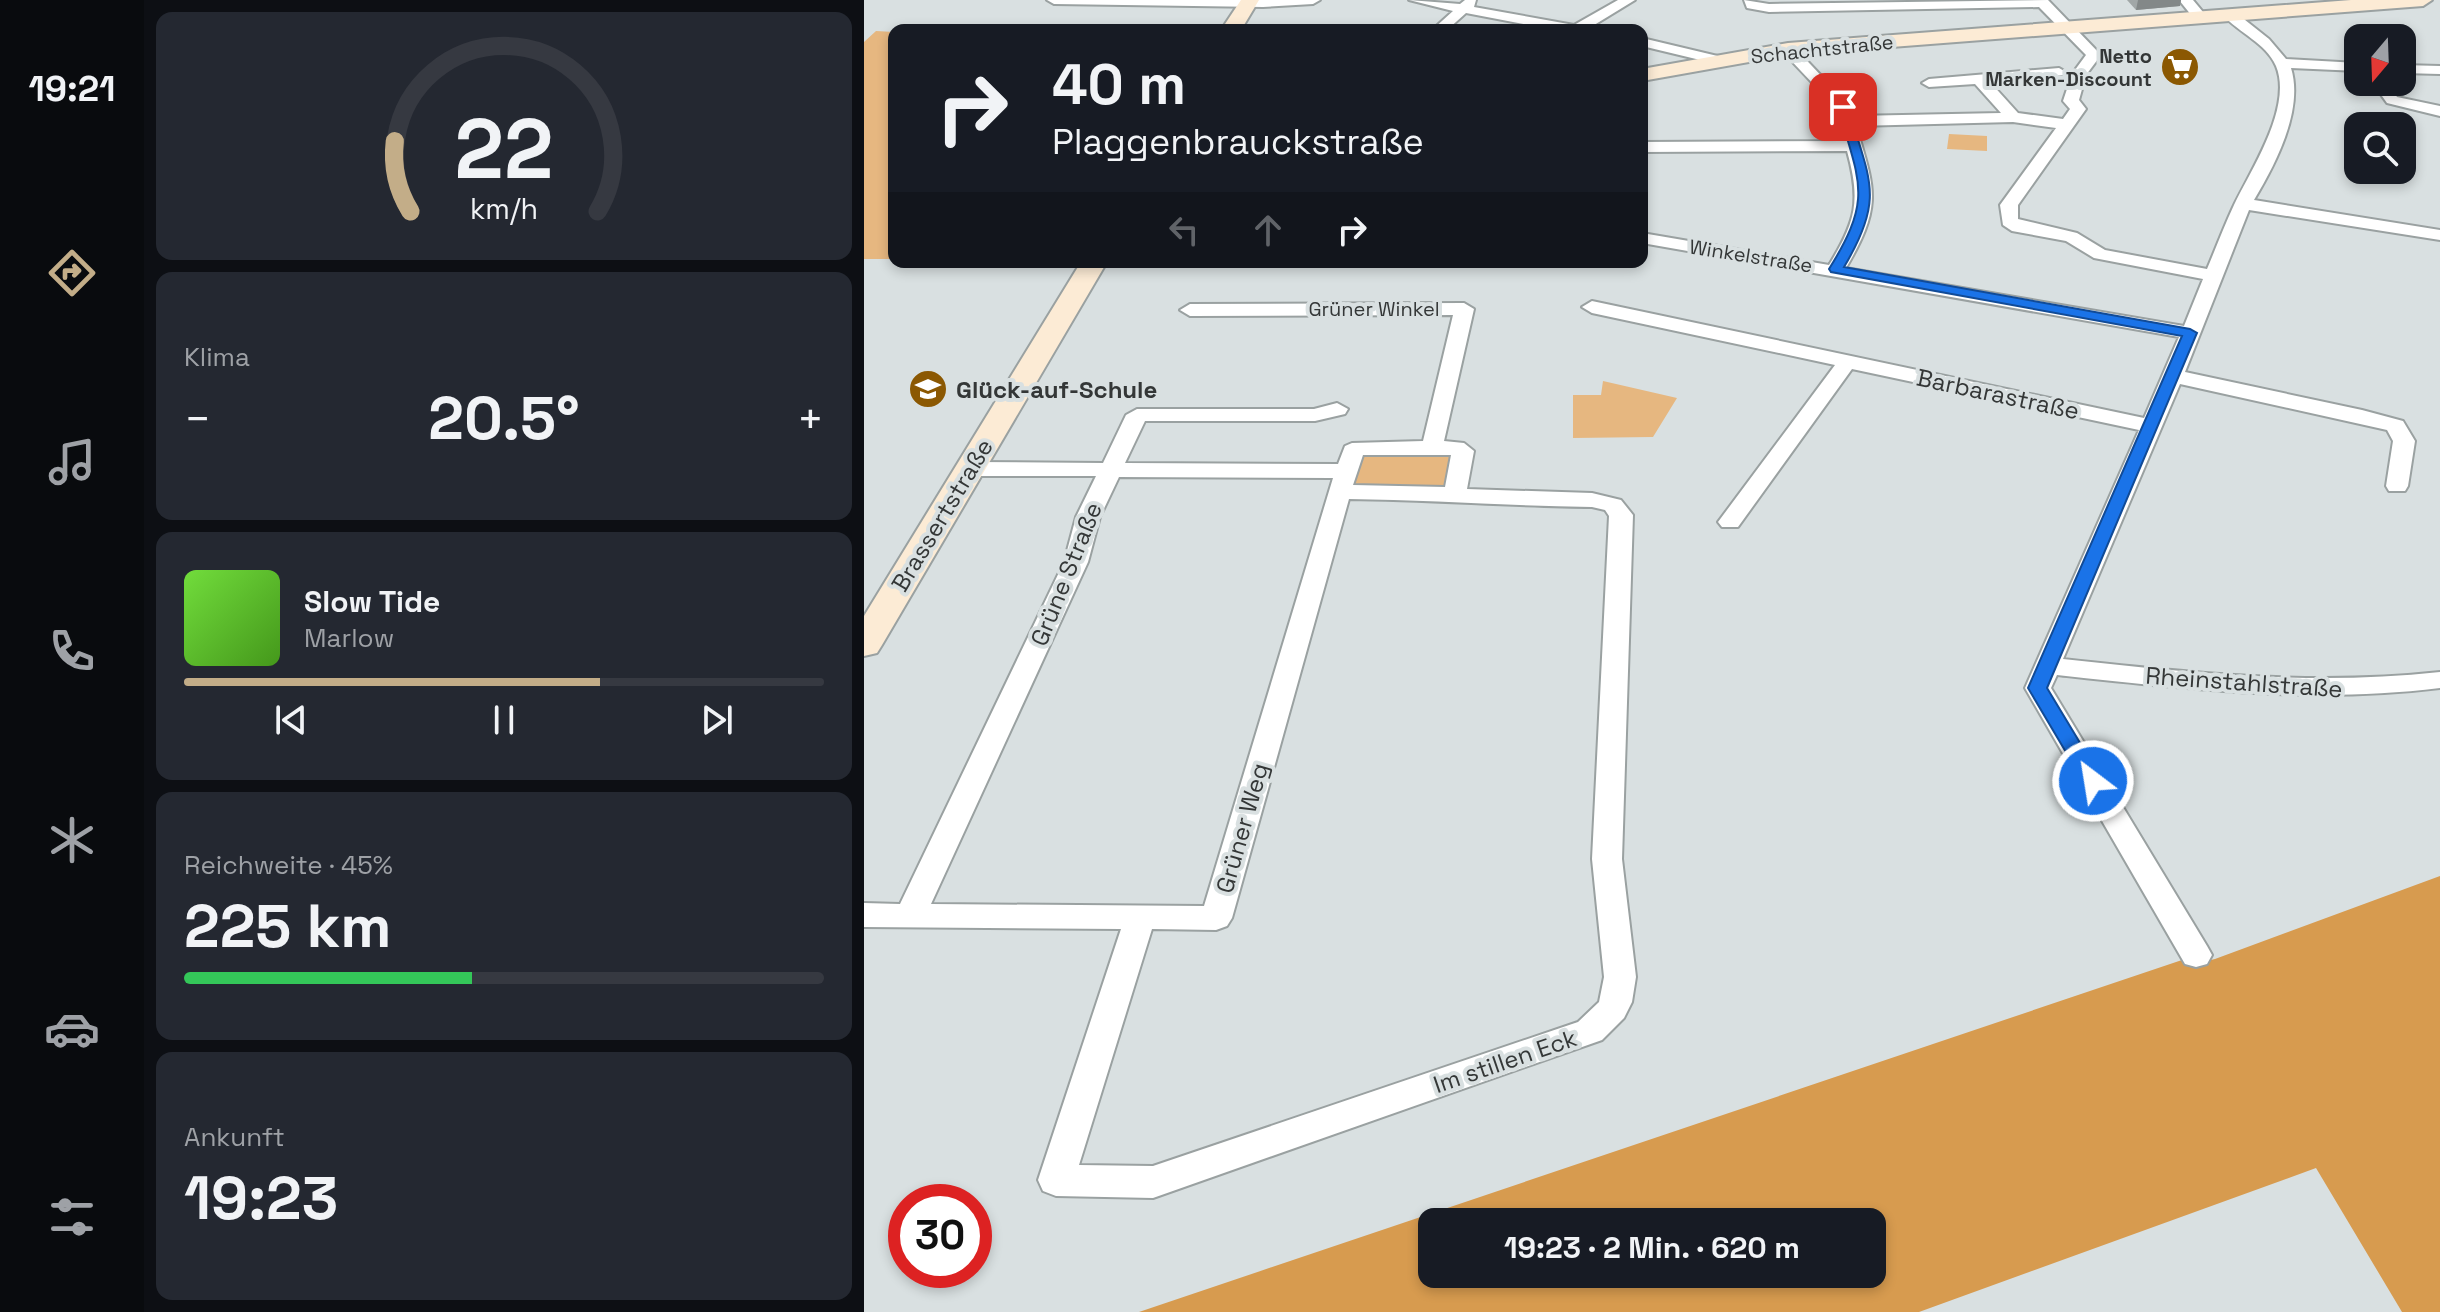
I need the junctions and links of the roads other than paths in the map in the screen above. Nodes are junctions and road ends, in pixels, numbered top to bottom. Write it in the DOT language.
graph roads {
  1 [pos="1054,0"];
  2 [pos="1313,0"];
  3 [pos="1416,0"];
  4 [pos="1628,0"];
  5 [pos="2186,0"];
  6 [pos="2423,0"];
  7 [pos="1249,1"];
  8 [pos="2041,2"];
  9 [pos="1752,3"];
  10 [pos="1470,4"];
  11 [pos="1975,5"];
  12 [pos="2230,15"];
  13 [pos="2201,18"];
  14 [pos="1235,24"];
  15 [pos="1446,24"];
  16 [pos="1552,24"];
  17 [pos="1586,24"];
  18 [pos="2065,28"];
  19 [pos="2003,33"];
  20 [pos="1648,43"];
  21 [pos="1788,49"];
  22 [pos="1721,61"];
  23 [pos="2282,63"];
  24 [pos="2344,66"];
  25 [pos="2416,70"];
  26 [pos="2438,71"];
  27 [pos="2059,72"];
  28 [pos="1648,74"];
  29 [pos="1979,79"];
  30 [pos="1929,83"];
  31 [pos="2389,96"];
  32 [pos="2440,111"];
  33 [pos="2013,117"];
  34 [pos="1848,121"];
  35 [pos="2069,125"];
  36 [pos="1856,146"];
  37 [pos="1648,147"];
  38 [pos="2243,204"];
  39 [pos="2440,235"];
  40 [pos="1648,239"];
  41 [pos="1090,268"];
  42 [pos="1836,269"];
  43 [pos="2212,275"];
  44 [pos="1592,307"];
  45 [pos="1190,310"];
  46 [pos="2190,333"];
  47 [pos="1847,362"];
  48 [pos="2173,376"];
  49 [pos="1337,409"];
  50 [pos="2150,426"];
  51 [pos="1432,448"];
  52 [pos="970,469"];
  53 [pos="1113,470"];
  54 [pos="1343,481"];
  55 [pos="2397,486"];
  56 [pos="1455,494"];
  57 [pos="1730,522"];
  58 [pos="864,645"];
  59 [pos="2047,666"];
  60 [pos="2440,680"];
  61 [pos="864,915"];
  62 [pos="910,915"];
  63 [pos="1140,917"];
  64 [pos="2196,955"];
  1 -- 7 [label="street"];
  2 -- 7 [label="street"];
  3 -- 10 [label="street"];
  4 -- 17 [label="street"];
  5 -- 13 [label="street"];
  6 -- 12 [label="street, Schachtstraße"];
  7 -- 14 [label="street"];
  8 -- 11 [label="street"];
  8 -- 18 [label="street"];
  9 -- 11 [label="street"];
  10 -- 15 [label="street"];
  10 -- 16 [label="street"];
  11 -- 19 [label="street"];
  12 -- 13 [label="street, Schachtstraße"];
  12 -- 23 [label="street"];
  13 -- 18 [label="street, Schachtstraße"];
  18 -- 19 [label="street, Schachtstraße"];
  18 -- 35 [label="street"];
  19 -- 21 [label="street, Schachtstraße"];
  20 -- 22 [label="street"];
  21 -- 22 [label="street, Schachtstraße"];
  21 -- 34 [label="street"];
  22 -- 28 [label="street, Schachtstraße"];
  23 -- 24 [label="street"];
  23 -- 38 [label="street"];
  25 -- 26 [label="street"];
  27 -- 29 [label="street"];
  29 -- 30 [label="street"];
  29 -- 33 [label="street"];
  31 -- 32 [label="street"];
  33 -- 34 [label="street"];
  33 -- 35 [label="street"];
  34 -- 36 [label="street"];
  35 -- 43 [label="street"];
  36 -- 37 [label="street"];
  36 -- 42 [label="street"];
  38 -- 39 [label="street"];
  38 -- 43 [label="street"];
  40 -- 42 [label="street, Winkelstraße"];
  41 -- 52 [label="street, Brassertstraße"];
  42 -- 46 [label="street, Winkelstraße"];
  43 -- 46 [label="street"];
  44 -- 47 [label="street, Barbarastraße"];
  45 -- 51 [label="street, Grüner Winkel"];
  46 -- 48 [label="street"];
  47 -- 50 [label="street, Barbarastraße"];
  47 -- 57 [label="street"];
  48 -- 50 [label="street"];
  48 -- 55 [label="street"];
  49 -- 53 [label="street, Grüne Straße"];
  50 -- 59 [label="street"];
  51 -- 54 [label="street"];
  51 -- 56 [label="street"];
  52 -- 53 [label="street"];
  52 -- 58 [label="street, Brassertstraße"];
  53 -- 54 [label="street"];
  53 -- 62 [label="street, Grüne Straße"];
  54 -- 56 [label="street"];
  54 -- 63 [label="street, Grüner Weg"];
  56 -- 63 [label="street, Im stillen Eck"];
  59 -- 60 [label="street, Rheinstahlstraße"];
  59 -- 64 [label="street"];
  61 -- 62 [label="street, Grüner Weg"];
  62 -- 63 [label="street, Grüner Weg"];
}
